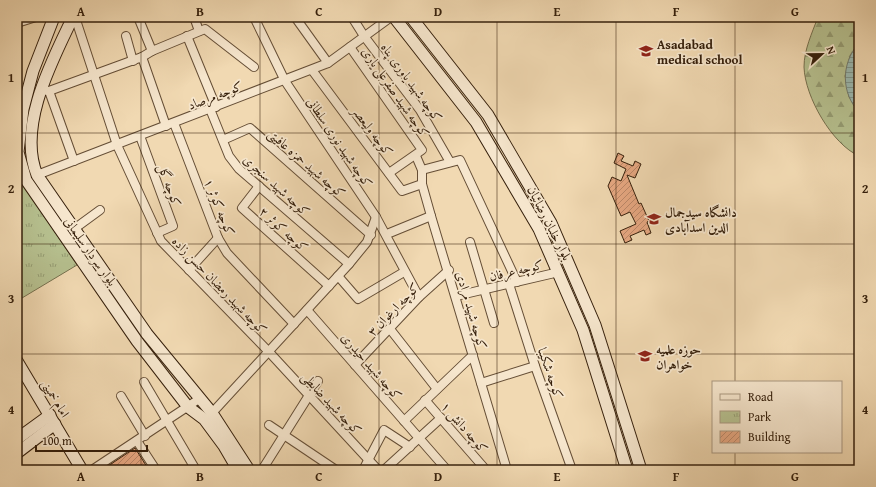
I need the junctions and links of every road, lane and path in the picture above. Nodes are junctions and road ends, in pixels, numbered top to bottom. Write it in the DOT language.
graph roads {
  1 [pos="36,17"];
  2 [pos="54,17"];
  3 [pos="74,17"];
  4 [pos="138,17"];
  5 [pos="194,17"];
  6 [pos="254,17"];
  7 [pos="295,17"];
  8 [pos="352,17"];
  9 [pos="392,17"];
  10 [pos="411,17"];
  11 [pos="17,23"];
  12 [pos="202,30"];
  13 [pos="126,36"];
  14 [pos="187,36"];
  15 [pos="364,36"];
  16 [pos="350,47"];
  17 [pos="152,51"];
  18 [pos="142,57"];
  19 [pos="133,61"];
  20 [pos="328,63"];
  21 [pos="254,66"];
  22 [pos="312,70"];
  23 [pos="94,75"];
  24 [pos="284,81"];
  25 [pos="45,90"];
  26 [pos="213,108"];
  27 [pos="174,123"];
  28 [pos="166,126"];
  29 [pos="140,136"];
  30 [pos="223,140"];
  31 [pos="117,144"];
  32 [pos="17,151"];
  33 [pos="419,153"];
  34 [pos="74,161"];
  35 [pos="450,162"];
  36 [pos="422,170"];
  37 [pos="389,173"];
  38 [pos="37,175"];
  39 [pos="26,180"];
  40 [pos="422,184"];
  41 [pos="259,186"];
  42 [pos="100,210"];
  43 [pos="431,216"];
  44 [pos="376,217"];
  45 [pos="74,229"];
  46 [pos="157,233"];
  47 [pos="387,234"];
  48 [pos="371,235"];
  49 [pos="218,238"];
  50 [pos="470,242"];
  51 [pos="349,264"];
  52 [pos="188,270"];
  53 [pos="448,270"];
  54 [pos="404,272"];
  55 [pos="559,272"];
  56 [pos="338,276"];
  57 [pos="513,283"];
  58 [pos="329,286"];
  59 [pos="484,289"];
  60 [pos="456,296"];
  61 [pos="419,297"];
  62 [pos="307,310"];
  63 [pos="494,323"];
  64 [pos="294,324"];
  65 [pos="390,329"];
  66 [pos="269,352"];
  67 [pos="473,355"];
  68 [pos="17,361"];
  69 [pos="355,365"];
  70 [pos="535,366"];
  71 [pos="318,381"];
  72 [pos="144,382"];
  73 [pos="481,383"];
  74 [pos="437,389"];
  75 [pos="308,395"];
  76 [pos="121,396"];
  77 [pos="199,399"];
  78 [pos="425,400"];
  79 [pos="188,407"];
  80 [pos="208,416"];
  81 [pos="441,418"];
  82 [pos="52,419"];
  83 [pos="167,420"];
  84 [pos="404,421"];
  85 [pos="269,426"];
  86 [pos="284,434"];
  87 [pos="145,436"];
  88 [pos="419,438"];
  89 [pos="17,439"];
  90 [pos="137,441"];
  91 [pos="410,447"];
  92 [pos="17,453"];
  93 [pos="368,460"];
  94 [pos="82,470"];
  95 [pos="92,470"];
  96 [pos="156,470"];
  97 [pos="196,470"];
  98 [pos="238,470"];
  99 [pos="249,470"];
  100 [pos="262,470"];
  101 [pos="336,470"];
  102 [pos="364,470"];
  103 [pos="378,470"];
  104 [pos="384,470"];
  105 [pos="447,470"];
  106 [pos="486,470"];
  107 [pos="507,470"];
  108 [pos="572,470"];
  109 [pos="627,470"];
  110 [pos="641,470"];
  1 -- 11 [label="street"];
  2 -- 32 [label="main road, بلوار سردار سلیمانی"];
  3 -- 23 [label="street, کوچه شهید رمضان حسن زاده"];
  3 -- 25 [label="main road, بلوار سردار سلیمانی"];
  4 -- 17 [label="street"];
  5 -- 12 [label="street"];
  6 -- 24 [label="street, کوچه شهید نوری سلطانی"];
  7 -- 20 [label="street"];
  8 -- 15 [label="street, کوچه شهید یاوری پناه"];
  9 -- 15 [label="street, کوچه مرصاد"];
  9 -- 55 [label="main road, بلوار خلبان رضائیان"];
  10 -- 110 [label="main road, بلوار خلبان رضائیان"];
  12 -- 14 [label="street"];
  12 -- 21 [label="street"];
  13 -- 19 [label="street"];
  14 -- 17 [label="street"];
  14 -- 26 [label="street, کوچه شهید سنجری"];
  15 -- 16 [label="street, کوچه مرصاد"];
  15 -- 35 [label="street, کوچه شهید یاوری پناه"];
  16 -- 20 [label="street, کوچه مرصاد"];
  16 -- 33 [label="street, کوچه شهید صفرعلی یاری"];
  17 -- 18 [label="street"];
  18 -- 19 [label="street"];
  18 -- 28 [label="street"];
  19 -- 23 [label="street"];
  20 -- 22 [label="street, کوچه مرصاد"];
  22 -- 24 [label="street, کوچه مرصاد"];
  22 -- 37 [label="street, کوچه ولیعصر"];
  23 -- 25 [label="street"];
  23 -- 31 [label="street, کوچه شهید رمضان حسن زاده"];
  24 -- 26 [label="street, کوچه مرصاد"];
  24 -- 44 [label="street, کوچه شهید نوری سلطانی"];
  25 -- 34 [label="street"];
  25 -- 38 [label="main road, بلوار سردار سلیمانی"];
  26 -- 27 [label="street, کوچه مرصاد"];
  26 -- 30 [label="street, کوچه شهید سنجری"];
  27 -- 28 [label="street, کوچه مرصاد"];
  27 -- 49 [label="street, کوچه کوثر ۱"];
  28 -- 29 [label="street, کوچه مرصاد"];
  29 -- 31 [label="street, کوچه مرصاد"];
  29 -- 46 [label="street, کوچه گل"];
  30 -- 41 [label="street, کوچه شهید سنجری"];
  30 -- 48 [label="street, کوچه شهید حمزه عافیتی"];
  31 -- 34 [label="street, کوچه مرصاد"];
  31 -- 46 [label="street, کوچه شهید رمضان حسن زاده"];
  32 -- 39 [label="main road, بلوار سردار سلیمانی"];
  33 -- 36 [label="street, کوچه شهید مرادی"];
  33 -- 37 [label="street"];
  34 -- 38 [label="street, کوچه مرصاد"];
  35 -- 36 [label="street"];
  35 -- 57 [label="street, کوچه شکیبا"];
  36 -- 40 [label="street, کوچه شهید مرادی"];
  37 -- 40 [label="street, کوچه ولیعصر"];
  38 -- 39 [label="main road"];
  38 -- 45 [label="main road, بلوار سردار سلیمانی"];
  39 -- 79 [label="main road, بلوار سردار سلیمانی"];
  40 -- 43 [label="street, کوچه شهید مرادی"];
  41 -- 51 [label="street, کوچه شهید سنجری"];
  41 -- 58 [label="street, کوچه کوثر ۲"];
  42 -- 45 [label="street"];
  43 -- 47 [label="street"];
  43 -- 53 [label="street, کوچه شهید مرادی"];
  44 -- 47 [label="street, کوچه شهید نوری سلطانی"];
  44 -- 48 [label="street"];
  45 -- 77 [label="main road, بلوار سردار سلیمانی"];
  46 -- 52 [label="street, کوچه شهید رمضان حسن زاده"];
  47 -- 54 [label="street, کوچه شهید نوری سلطانی"];
  48 -- 51 [label="street"];
  49 -- 52 [label="street"];
  49 -- 64 [label="street, کوچه کوثر ۱"];
  50 -- 59 [label="street"];
  51 -- 56 [label="street"];
  52 -- 66 [label="street, کوچه شهید رمضان حسن زاده"];
  53 -- 60 [label="street, کوچه شهید مرادی"];
  53 -- 61 [label="street, کوچه ارغوان ۳"];
  54 -- 56 [label="street"];
  54 -- 61 [label="street, کوچه شهید نوری سلطانی"];
  55 -- 57 [label="street, کوچه عرفان"];
  55 -- 109 [label="main road, بلوار خلبان رضائیان"];
  56 -- 58 [label="street"];
  57 -- 59 [label="street, کوچه عرفان"];
  57 -- 70 [label="street, کوچه شکیبا"];
  58 -- 62 [label="street"];
  59 -- 60 [label="street, کوچه عرفان"];
  59 -- 63 [label="street"];
  60 -- 67 [label="street, کوچه شهید مرادی"];
  61 -- 65 [label="street, کوچه ارغوان ۳"];
  62 -- 64 [label="street"];
  62 -- 69 [label="street, کوچه شهید حیدری"];
  64 -- 66 [label="street"];
  65 -- 69 [label="street, کوچه ارغوان ۳"];
  65 -- 74 [label="street"];
  66 -- 75 [label="street, کوچه شهید ضابطی"];
  66 -- 80 [label="street"];
  67 -- 73 [label="street, کوچه شهید مرادی"];
  67 -- 74 [label="street"];
  68 -- 82 [label="main road, امام خمینی"];
  69 -- 84 [label="street, کوچه شهید حیدری"];
  70 -- 73 [label="street"];
  70 -- 108 [label="street, کوچه شکیبا"];
  71 -- 75 [label="street"];
  72 -- 83 [label="street"];
  73 -- 107 [label="street, کوچه شهید مرادی"];
  74 -- 78 [label="street"];
  75 -- 86 [label="street"];
  75 -- 93 [label="street, کوچه شهید ضابطی"];
  76 -- 87 [label="street"];
  77 -- 79 [label="street"];
  77 -- 80 [label="main road, بلوار سردار سلیمانی"];
  78 -- 81 [label="street, کوچه دانش ۱"];
  78 -- 84 [label="street"];
  79 -- 80 [label="main road, بلوار سردار سلیمانی"];
  79 -- 83 [label="street"];
  80 -- 98 [label="main road, بلوار سردار سلیمانی"];
  80 -- 99 [label="main road, بلوار سردار سلیمانی"];
  81 -- 88 [label="street"];
  81 -- 106 [label="street, کوچه دانش ۱"];
  82 -- 89 [label="main road"];
  82 -- 92 [label="main road"];
  82 -- 94 [label="main road, امام خمینی"];
  83 -- 87 [label="street"];
  83 -- 97 [label="street"];
  84 -- 88 [label="street, کوچه شهید حیدری"];
  85 -- 86 [label="street"];
  86 -- 100 [label="street"];
  86 -- 101 [label="street"];
  87 -- 90 [label="street"];
  88 -- 91 [label="street"];
  88 -- 105 [label="street, کوچه شهید حیدری"];
  90 -- 95 [label="street"];
  90 -- 96 [label="street"];
  91 -- 93 [label="street"];
  91 -- 104 [label="street"];
  93 -- 102 [label="street"];
  93 -- 103 [label="street, کوچه شهید ضابطی"];
}
